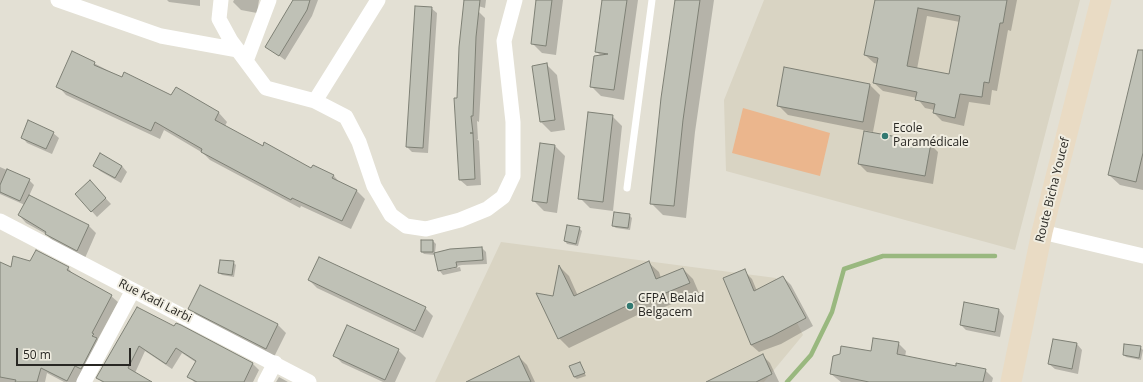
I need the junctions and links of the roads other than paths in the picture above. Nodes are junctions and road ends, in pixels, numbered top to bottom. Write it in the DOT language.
graph roads {
  1 [pos="58,0"];
  2 [pos="210,0"];
  3 [pos="221,0"];
  4 [pos="268,0"];
  5 [pos="378,0"];
  6 [pos="515,0"];
  7 [pos="652,0"];
  8 [pos="1101,0"];
  9 [pos="219,19"];
  10 [pos="242,55"];
  11 [pos="315,101"];
  12 [pos="627,188"];
  13 [pos="0,221"];
  14 [pos="1042,232"];
  15 [pos="1143,256"];
  16 [pos="133,290"];
  17 [pos="275,364"];
  18 [pos="84,382"];
  19 [pos="265,382"];
  20 [pos="309,382"];
  21 [pos="1011,382"];
  1 -- 10 [label="street"];
  2 -- 9 [label="street"];
  3 -- 9 [label="street"];
  4 -- 10 [label="street"];
  5 -- 11 [label="street"];
  6 -- 11 [label="street"];
  7 -- 12 [label="lane"];
  8 -- 14 [label="main road, Route Bicha Youcef"];
  9 -- 10 [label="street"];
  10 -- 11 [label="street"];
  13 -- 16 [label="street, Rue Kadi Larbi"];
  14 -- 15 [label="street"];
  14 -- 21 [label="main road, Route Bicha Youcef"];
  16 -- 17 [label="street, Rue Kadi Larbi"];
  16 -- 18 [label="street"];
  17 -- 19 [label="street"];
  17 -- 20 [label="street, Rue Kadi Larbi"];
}
